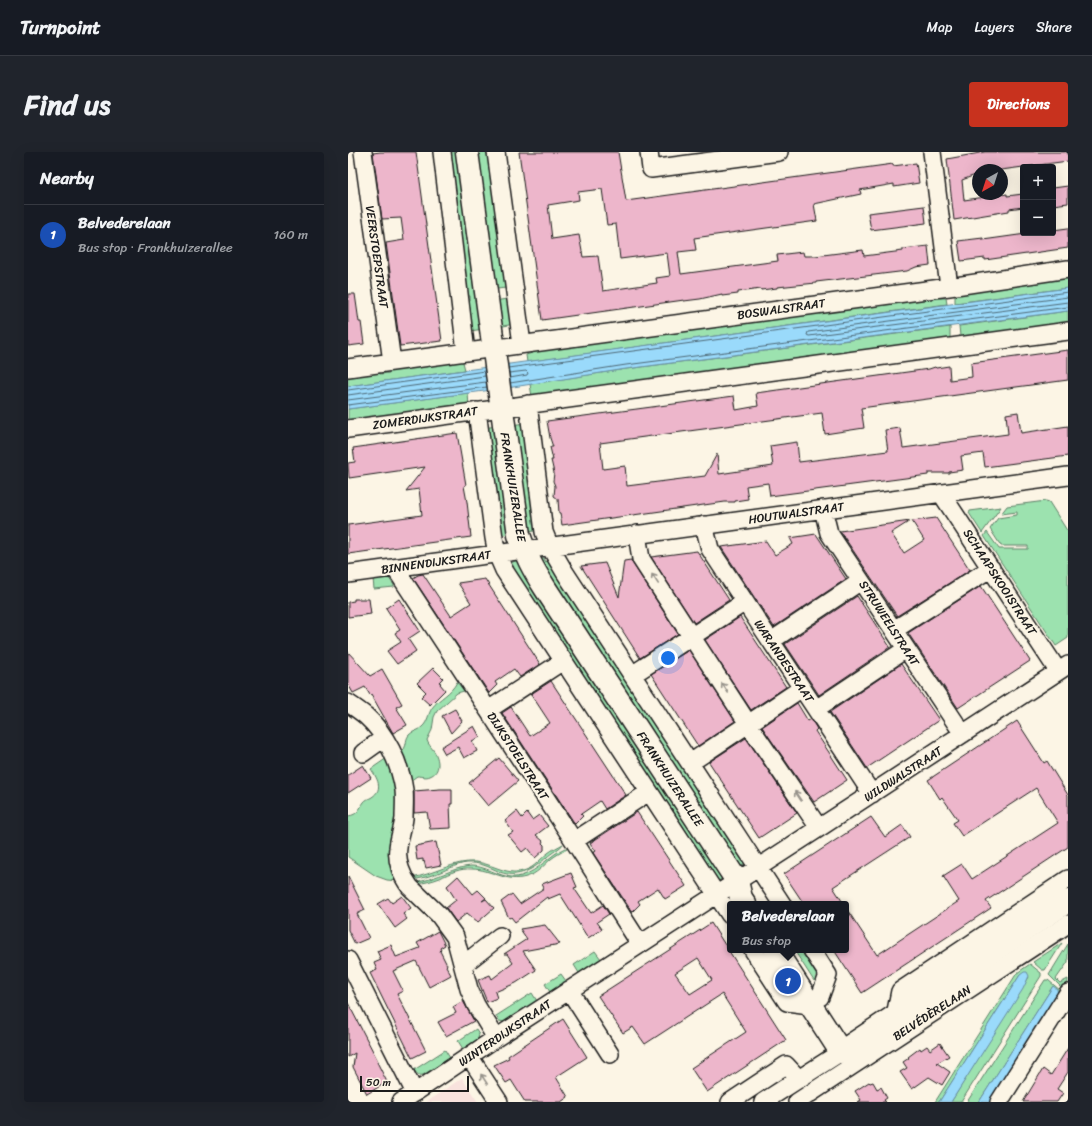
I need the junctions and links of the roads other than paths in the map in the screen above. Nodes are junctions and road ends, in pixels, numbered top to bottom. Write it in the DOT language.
graph roads {
  1 [pos="363,152"];
  2 [pos="442,152"];
  3 [pos="467,152"];
  4 [pos="496,152"];
  5 [pos="649,152"];
  6 [pos="779,152"];
  7 [pos="932,152"];
  8 [pos="1068,269"];
  9 [pos="949,286"];
  10 [pos="1068,331"];
  11 [pos="522,344"];
  12 [pos="466,352"];
  13 [pos="494,355"];
  14 [pos="392,362"];
  15 [pos="348,368"];
  16 [pos="500,401"];
  17 [pos="528,404"];
  18 [pos="477,411"];
  19 [pos="348,429"];
  20 [pos="1068,476"];
  21 [pos="941,493"];
  22 [pos="824,509"];
  23 [pos="704,525"];
  24 [pos="637,534"];
  25 [pos="550,547"];
  26 [pos="524,551"];
  27 [pos="497,554"];
  28 [pos="395,568"];
  29 [pos="991,568"];
  30 [pos="348,574"];
  31 [pos="861,581"];
  32 [pos="745,602"];
  33 [pos="894,630"];
  34 [pos="692,637"];
  35 [pos="771,641"];
  36 [pos="906,649"];
  37 [pos="563,661"];
  38 [pos="1063,668"];
  39 [pos="632,675"];
  40 [pos="802,688"];
  41 [pos="348,704"];
  42 [pos="816,708"];
  43 [pos="488,710"];
  44 [pos="749,725"];
  45 [pos="962,734"];
  46 [pos="384,738"];
  47 [pos="363,753"];
  48 [pos="690,763"];
  49 [pos="649,792"];
  50 [pos="872,794"];
  51 [pos="819,828"];
  52 [pos="574,841"];
  53 [pos="759,868"];
  54 [pos="1068,880"];
  55 [pos="737,881"];
  56 [pos="717,895"];
  57 [pos="743,901"];
  58 [pos="758,901"];
  59 [pos="780,901"];
  60 [pos="1068,901"];
  61 [pos="727,910"];
  62 [pos="1068,924"];
  63 [pos="500,936"];
  64 [pos="640,944"];
  65 [pos="755,953"];
  66 [pos="777,953"];
  67 [pos="791,953"];
  68 [pos="814,953"];
  69 [pos="348,960"];
  70 [pos="463,965"];
  71 [pos="569,990"];
  72 [pos="1068,995"];
  73 [pos="815,1001"];
  74 [pos="895,1016"];
  75 [pos="496,1038"];
  76 [pos="847,1048"];
  77 [pos="610,1054"];
  78 [pos="469,1056"];
  79 [pos="799,1079"];
  80 [pos="408,1098"];
  81 [pos="499,1102"];
  82 [pos="730,1102"];
  83 [pos="763,1102"];
  84 [pos="797,1102"];
  85 [pos="999,1102"];
  1 -- 14 [label="street, VEERSTOEPSTRAAT"];
  2 -- 12 [label="street"];
  3 -- 13 [label="main road, FRANKHUIZERALLEE"];
  4 -- 11 [label="street"];
  5 -- 6 [label="street"];
  7 -- 9 [label="street"];
  8 -- 9 [label="street, BOSWALSTRAAT"];
  9 -- 11 [label="street, BOSWALSTRAAT"];
  10 -- 17 [label="street"];
  11 -- 13 [label="street, BOSWALSTRAAT"];
  12 -- 13 [label="street"];
  12 -- 14 [label="street"];
  13 -- 16 [label="main road, FRANKHUIZERALLEE"];
  14 -- 15 [label="street"];
  16 -- 17 [label="street"];
  16 -- 18 [label="street, ZOMERDIJKSTRAAT"];
  16 -- 26 [label="main road, FRANKHUIZERALLEE"];
  17 -- 25 [label="street, FRANKHUIZERALLEE"];
  18 -- 19 [label="street, ZOMERDIJKSTRAAT"];
  18 -- 27 [label="street, FRANKHUIZERALLEE"];
  20 -- 21 [label="street, HOUTWALSTRAAT"];
  21 -- 22 [label="street, HOUTWALSTRAAT"];
  21 -- 29 [label="street, SCHAAPSKOOISTRAAT"];
  22 -- 23 [label="street, HOUTWALSTRAAT"];
  22 -- 31 [label="street, STRUWEELSTRAAT"];
  23 -- 24 [label="street, HOUTWALSTRAAT"];
  23 -- 32 [label="street, WARANDESTRAAT"];
  24 -- 25 [label="street, HOUTWALSTRAAT"];
  34 -- 24 [label="street, one-way"];
  25 -- 26 [label="street, HOUTWALSTRAAT"];
  25 -- 39 [label="street, FRANKHUIZERALLEE"];
  26 -- 27 [label="street, BINNENDIJKSTRAAT"];
  26 -- 55 [label="main road, FRANKHUIZERALLEE"];
  27 -- 28 [label="street, BINNENDIJKSTRAAT"];
  27 -- 37 [label="street, FRANKHUIZERALLEE"];
  28 -- 30 [label="street, BINNENDIJKSTRAAT"];
  28 -- 43 [label="street, DIJKSTOELSTRAAT"];
  29 -- 33 [label="street"];
  29 -- 38 [label="street, SCHAAPSKOOISTRAAT"];
  31 -- 33 [label="street, STRUWEELSTRAAT"];
  31 -- 35 [label="street"];
  32 -- 34 [label="street"];
  32 -- 35 [label="street, WARANDESTRAAT"];
  33 -- 36 [label="street, STRUWEELSTRAAT"];
  34 -- 39 [label="street"];
  44 -- 34 [label="street, one-way"];
  35 -- 40 [label="street, WARANDESTRAAT"];
  36 -- 42 [label="street"];
  36 -- 45 [label="street, STRUWEELSTRAAT"];
  37 -- 43 [label="street"];
  37 -- 49 [label="street, FRANKHUIZERALLEE"];
  38 -- 45 [label="street, WILDWALSTRAAT"];
  39 -- 48 [label="street, FRANKHUIZERALLEE"];
  40 -- 42 [label="street, WARANDESTRAAT"];
  40 -- 44 [label="street"];
  41 -- 46 [label="street"];
  42 -- 50 [label="street, WARANDESTRAAT"];
  43 -- 52 [label="street, DIJKSTOELSTRAAT"];
  44 -- 48 [label="street"];
  51 -- 44 [label="street, one-way"];
  45 -- 50 [label="street, WILDWALSTRAAT"];
  46 -- 47 [label="street"];
  46 -- 70 [label="street"];
  48 -- 53 [label="street, FRANKHUIZERALLEE"];
  49 -- 52 [label="street"];
  49 -- 56 [label="street, FRANKHUIZERALLEE"];
  50 -- 51 [label="street, WILDWALSTRAAT"];
  51 -- 53 [label="street, WILDWALSTRAAT"];
  52 -- 64 [label="street, DIJKSTOELSTRAAT"];
  53 -- 55 [label="street, WILDWALSTRAAT"];
  53 -- 59 [label="street, FRANKHUIZERALLEE"];
  54 -- 74 [label="street, BELVÉDÈRELAAN"];
  55 -- 56 [label="street, WINTERDIJKSTRAAT"];
  55 -- 57 [label="main road, FRANKHUIZERALLEE"];
  55 -- 58 [label="main road, FRANKHUIZERALLEE"];
  56 -- 61 [label="street, FRANKHUIZERALLEE"];
  56 -- 64 [label="street, WINTERDIJKSTRAAT"];
  60 -- 74 [label="main road, BELVÉDÈRELAAN"];
  62 -- 84 [label="street, BELVÉDÈRELAAN"];
  63 -- 70 [label="street"];
  64 -- 71 [label="street, WINTERDIJKSTRAAT"];
  65 -- 73 [label="street"];
  66 -- 73 [label="main road"];
  67 -- 73 [label="main road"];
  68 -- 73 [label="street"];
  69 -- 80 [label="street"];
  70 -- 75 [label="street"];
  71 -- 75 [label="street, WINTERDIJKSTRAAT"];
  71 -- 77 [label="street"];
  72 -- 85 [label="street"];
  73 -- 76 [label="main road"];
  74 -- 76 [label="main road, BELVÉDÈRELAAN"];
  75 -- 78 [label="street, WINTERDIJKSTRAAT"];
  76 -- 79 [label="street, BELVÉDÈRELAAN"];
  78 -- 80 [label="street, WINTERDIJKSTRAAT"];
  81 -- 78 [label="street, one-way"];
  79 -- 82 [label="street"];
  79 -- 83 [label="street, BELVÉDÈRELAAN"];
}
